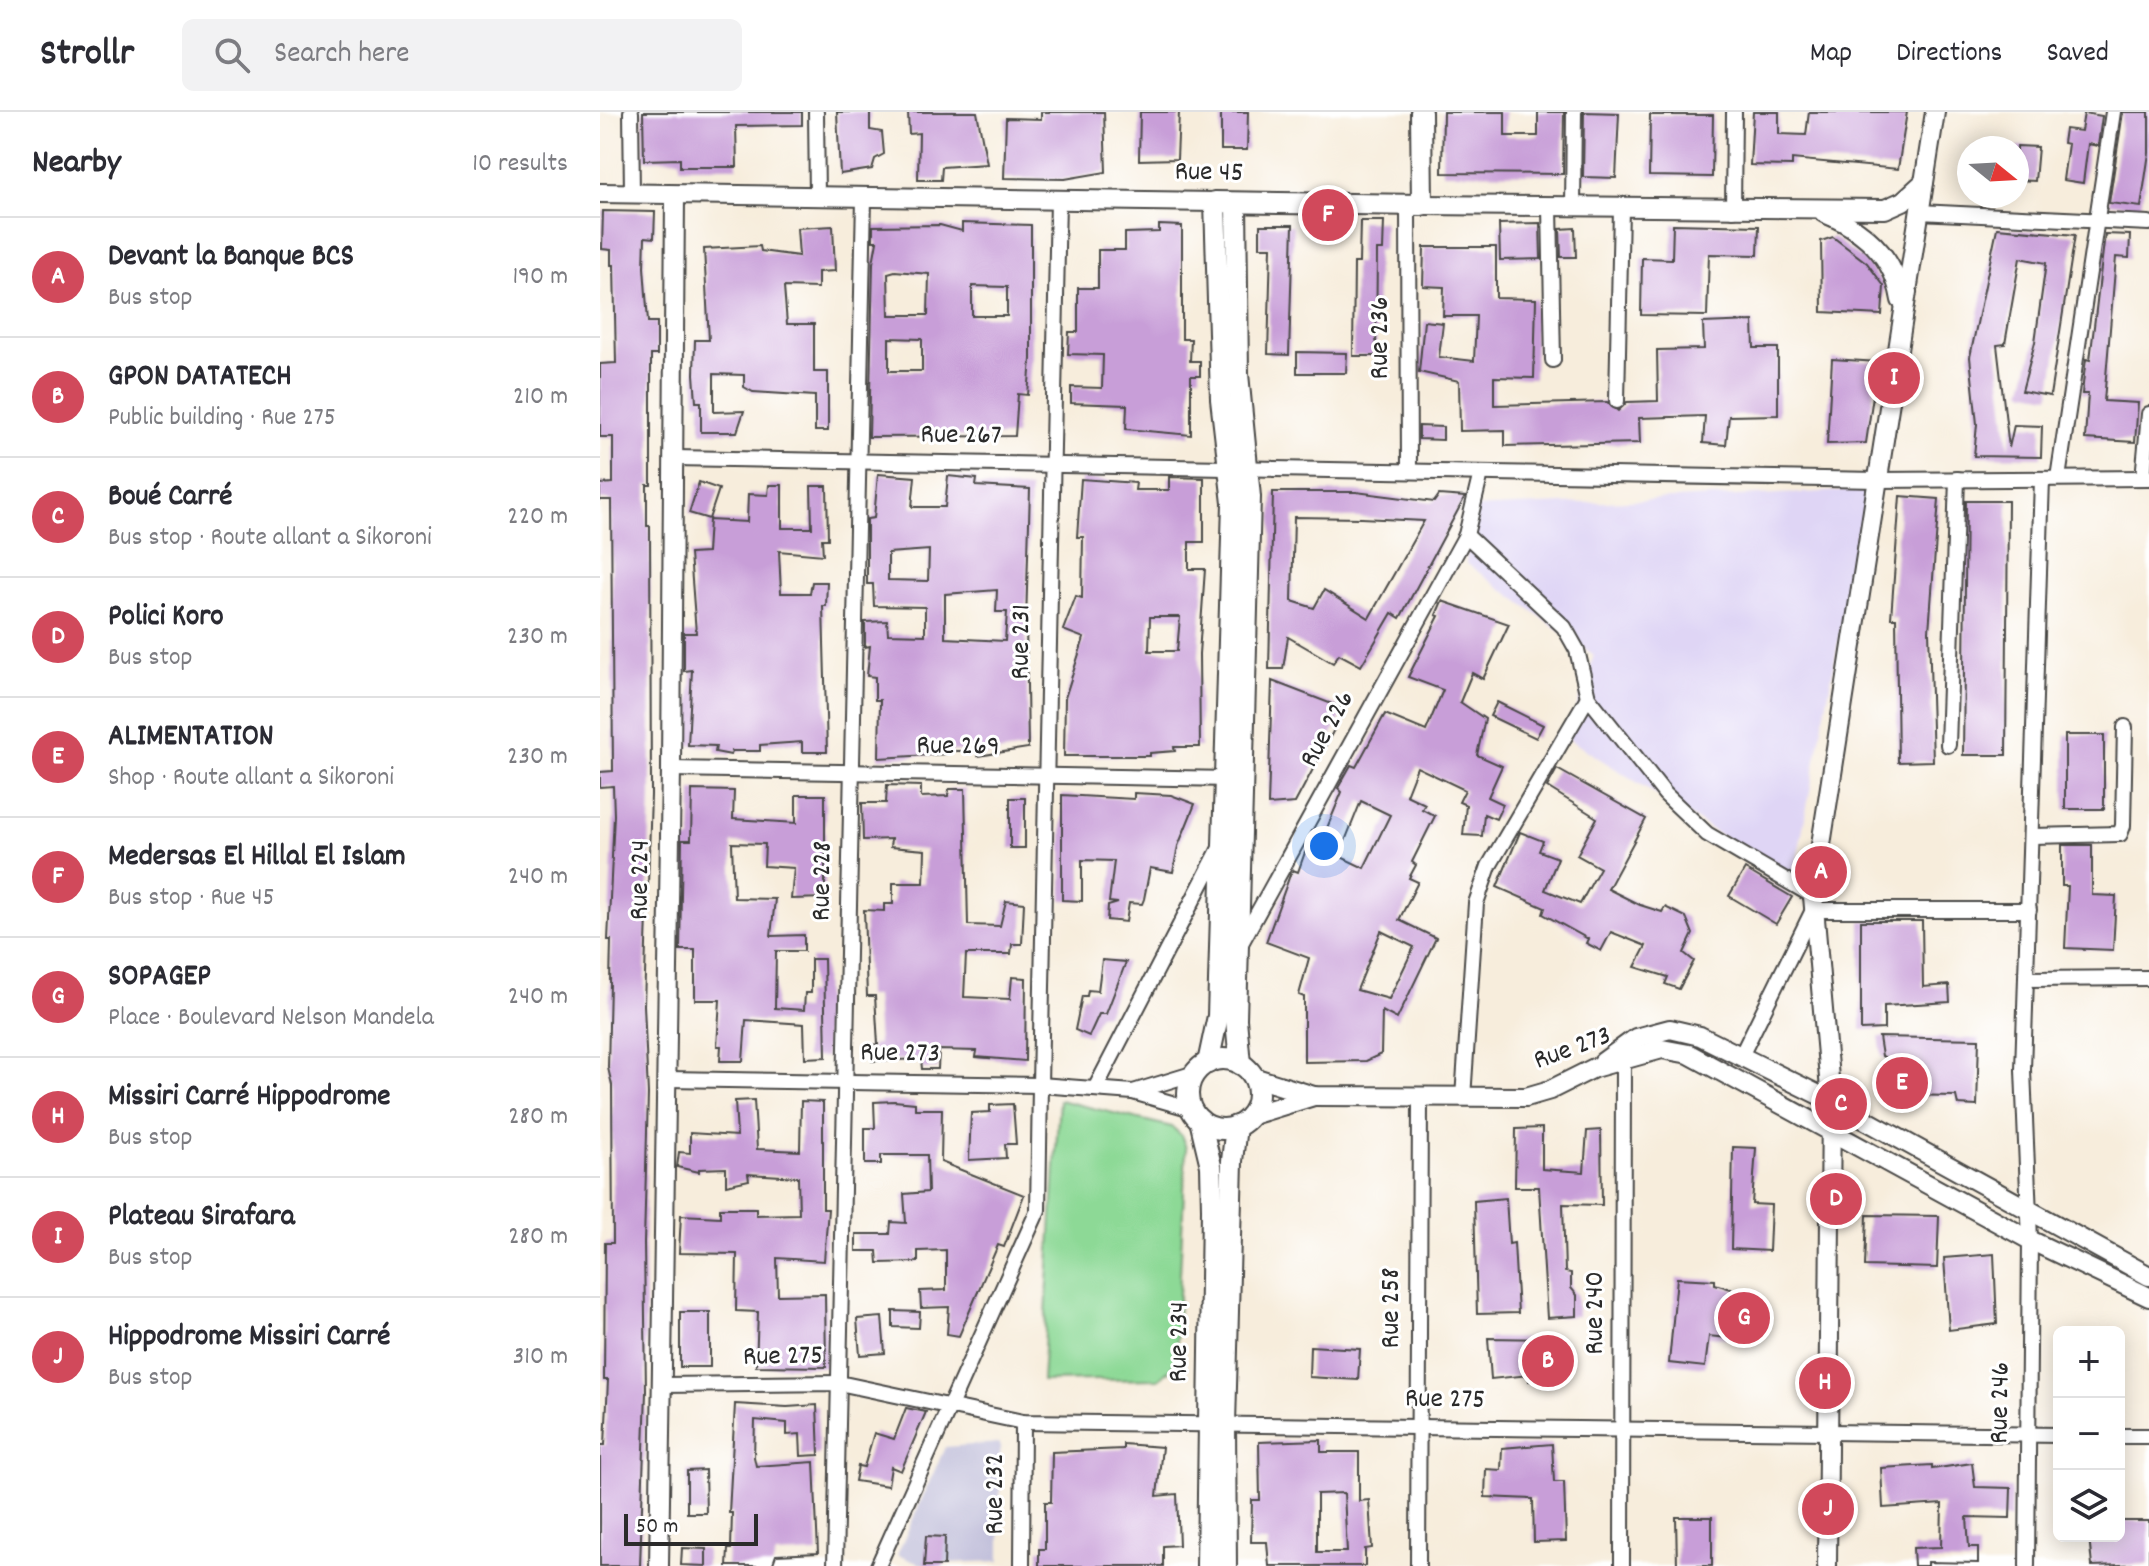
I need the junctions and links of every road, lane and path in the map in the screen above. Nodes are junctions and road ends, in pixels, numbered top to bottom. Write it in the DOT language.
graph roads {
  1 [pos="631,112"];
  2 [pos="816,112"];
  3 [pos="1421,112"];
  4 [pos="1574,112"];
  5 [pos="1734,112"];
  6 [pos="1935,112"];
  7 [pos="2113,112"];
  8 [pos="1924,182"];
  9 [pos="600,193"];
  10 [pos="632,193"];
  11 [pos="675,195"];
  12 [pos="817,197"];
  13 [pos="864,198"];
  14 [pos="1058,200"];
  15 [pos="1226,202"];
  16 [pos="1415,205"];
  17 [pos="1550,207"];
  18 [pos="1573,207"];
  19 [pos="1621,208"];
  20 [pos="1733,210"];
  21 [pos="1818,211"];
  22 [pos="1919,212"];
  23 [pos="2097,219"];
  24 [pos="2149,223"];
  25 [pos="1902,310"];
  26 [pos="1553,360"];
  27 [pos="1617,401"];
  28 [pos="2149,414"];
  29 [pos="674,458"];
  30 [pos="859,461"];
  31 [pos="1053,464"];
  32 [pos="1239,468"];
  33 [pos="1409,471"];
  34 [pos="1481,473"];
  35 [pos="2050,478"];
  36 [pos="2146,478"];
  37 [pos="1957,479"];
  38 [pos="1878,480"];
  39 [pos="1466,535"];
  40 [pos="1588,697"];
  41 [pos="2125,727"];
  42 [pos="1948,745"];
  43 [pos="671,769"];
  44 [pos="852,772"];
  45 [pos="1046,775"];
  46 [pos="1235,779"];
  47 [pos="2032,836"];
  48 [pos="1224,841"];
  49 [pos="1813,903"];
  50 [pos="2029,910"];
  51 [pos="1238,949"];
  52 [pos="2149,978"];
  53 [pos="2026,979"];
  54 [pos="1623,1054"];
  55 [pos="1741,1056"];
  56 [pos="1201,1068"];
  57 [pos="1247,1070"];
  58 [pos="667,1079"];
  59 [pos="846,1082"];
  60 [pos="1040,1085"];
  61 [pos="1095,1089"];
  62 [pos="1133,1092"];
  63 [pos="1314,1096"];
  64 [pos="1463,1098"];
  65 [pos="1420,1099"];
  66 [pos="1831,1101"];
  67 [pos="1196,1114"];
  68 [pos="1243,1121"];
  69 [pos="1830,1129"];
  70 [pos="2026,1210"];
  71 [pos="2030,1240"];
  72 [pos="2149,1276"];
  73 [pos="2149,1297"];
  74 [pos="839,1383"];
  75 [pos="662,1385"];
  76 [pos="951,1405"];
  77 [pos="1023,1422"];
  78 [pos="1216,1424"];
  79 [pos="1418,1427"];
  80 [pos="1623,1429"];
  81 [pos="1827,1432"];
  82 [pos="2028,1435"];
  83 [pos="2053,1435"];
  84 [pos="2125,1436"];
  85 [pos="2149,1436"];
  86 [pos="659,1566"];
  87 [pos="835,1566"];
  88 [pos="878,1566"];
  89 [pos="1022,1566"];
  90 [pos="1207,1566"];
  91 [pos="1226,1566"];
  92 [pos="1418,1566"];
  93 [pos="1622,1566"];
  94 [pos="1827,1566"];
  95 [pos="2027,1566"];
  1 -- 10 [label="street"];
  2 -- 12 [label="street"];
  3 -- 16 [label="main road"];
  4 -- 18 [label="street"];
  5 -- 20 [label="street"];
  6 -- 8 [label="street"];
  7 -- 23 [label="street, Rue 246"];
  8 -- 21 [label="street, Rue 45"];
  8 -- 22 [label="street"];
  9 -- 10 [label="street, Rue 45"];
  10 -- 11 [label="street, Rue 45"];
  11 -- 12 [label="street, Rue 45"];
  11 -- 29 [label="street, Rue 224"];
  12 -- 13 [label="street, Rue 45"];
  13 -- 14 [label="street, Rue 45"];
  13 -- 30 [label="street, Rue 228"];
  14 -- 15 [label="street, Rue 45"];
  14 -- 31 [label="street, Rue 231"];
  15 -- 16 [label="main road, Rue 45"];
  15 -- 32 [label="main road"];
  16 -- 17 [label="street, Rue 45"];
  16 -- 33 [label="street, Rue 236"];
  17 -- 18 [label="street, Rue 45"];
  17 -- 26 [label="street"];
  18 -- 19 [label="street, Rue 45"];
  19 -- 20 [label="street, Rue 45"];
  19 -- 27 [label="street"];
  20 -- 21 [label="street, Rue 45"];
  21 -- 25 [label="street"];
  22 -- 23 [label="street"];
  22 -- 25 [label="street"];
  23 -- 24 [label="street"];
  23 -- 35 [label="street, Rue 246"];
  25 -- 38 [label="street"];
  28 -- 36 [label="street"];
  29 -- 30 [label="street, Rue 267"];
  29 -- 43 [label="street, Rue 224"];
  30 -- 31 [label="street, Rue 267"];
  30 -- 44 [label="street, Rue 228"];
  31 -- 32 [label="street, Rue 267"];
  31 -- 45 [label="street, Rue 231"];
  32 -- 33 [label="street, Rue 267"];
  32 -- 46 [label="main road"];
  33 -- 34 [label="street, Rue 267"];
  34 -- 38 [label="street, Rue 267"];
  34 -- 39 [label="street, Rue 226"];
  35 -- 36 [label="street, Rue 267"];
  35 -- 37 [label="street, Rue 267"];
  35 -- 47 [label="street, Rue 246"];
  37 -- 38 [label="street, Rue 267"];
  37 -- 42 [label="street"];
  38 -- 49 [label="street"];
  39 -- 40 [label="street"];
  39 -- 51 [label="street, Rue 226"];
  40 -- 49 [label="street"];
  40 -- 64 [label="street"];
  41 -- 47 [label="street"];
  43 -- 44 [label="street, Rue 269"];
  43 -- 58 [label="street, Rue 224"];
  44 -- 45 [label="street, Rue 269"];
  44 -- 59 [label="street, Rue 228"];
  45 -- 46 [label="street, Rue 269"];
  45 -- 60 [label="street, Rue 231"];
  46 -- 48 [label="main road"];
  46 -- 51 [label="main road"];
  47 -- 50 [label="street, Rue 246"];
  48 -- 56 [label="main road"];
  48 -- 61 [label="street"];
  49 -- 50 [label="street"];
  49 -- 55 [label="street"];
  49 -- 66 [label="street"];
  50 -- 53 [label="street, Rue 246"];
  51 -- 57 [label="main road"];
  52 -- 53 [label="street"];
  53 -- 70 [label="street, Rue 246"];
  54 -- 55 [label="street"];
  54 -- 64 [label="street, Rue 273"];
  54 -- 69 [label="street, Rue 273"];
  54 -- 80 [label="street, Rue 240"];
  55 -- 66 [label="street"];
  56 -- 57 [label="main road"];
  56 -- 62 [label="street, Rue 273"];
  56 -- 67 [label="main road"];
  57 -- 63 [label="street, Rue 273"];
  57 -- 68 [label="main road"];
  58 -- 59 [label="street, Rue 273"];
  58 -- 75 [label="street, Rue 224"];
  59 -- 60 [label="street, Rue 273"];
  59 -- 74 [label="street, Rue 228"];
  60 -- 61 [label="street, Rue 273"];
  60 -- 76 [label="street, Rue 231"];
  61 -- 62 [label="street, Rue 273"];
  62 -- 67 [label="street, Rue 273"];
  63 -- 65 [label="street, Rue 273"];
  63 -- 68 [label="street, Rue 273"];
  64 -- 65 [label="street, Rue 273"];
  65 -- 79 [label="street, Rue 258"];
  66 -- 69 [label="street"];
  66 -- 70 [label="street"];
  67 -- 68 [label="main road"];
  67 -- 78 [label="main road, Rue 234"];
  68 -- 78 [label="main road, Rue 234"];
  69 -- 71 [label="street, Rue 273"];
  69 -- 81 [label="street"];
  70 -- 71 [label="street, Rue 246"];
  70 -- 72 [label="street"];
  71 -- 73 [label="street, Rue 273"];
  71 -- 82 [label="street, Rue 246"];
  74 -- 75 [label="street, Rue 275"];
  74 -- 76 [label="street, Rue 275"];
  74 -- 87 [label="street, Rue 228"];
  75 -- 86 [label="street, Rue 224"];
  76 -- 77 [label="street, Rue 275"];
  76 -- 88 [label="street, Rue 231"];
  77 -- 78 [label="street, Rue 275"];
  77 -- 89 [label="street, Rue 232"];
  78 -- 79 [label="street, Rue 275"];
  78 -- 90 [label="main road, Rue 234"];
  78 -- 91 [label="main road, Rue 234"];
  79 -- 80 [label="street, Rue 275"];
  79 -- 92 [label="street, Rue 258"];
  80 -- 81 [label="street, Rue 275"];
  80 -- 93 [label="street, Rue 240"];
  81 -- 82 [label="street, Rue 275"];
  81 -- 94 [label="street"];
  82 -- 83 [label="street, Rue 275"];
  82 -- 95 [label="street, Rue 246"];
  84 -- 85 [label="street"];
}
